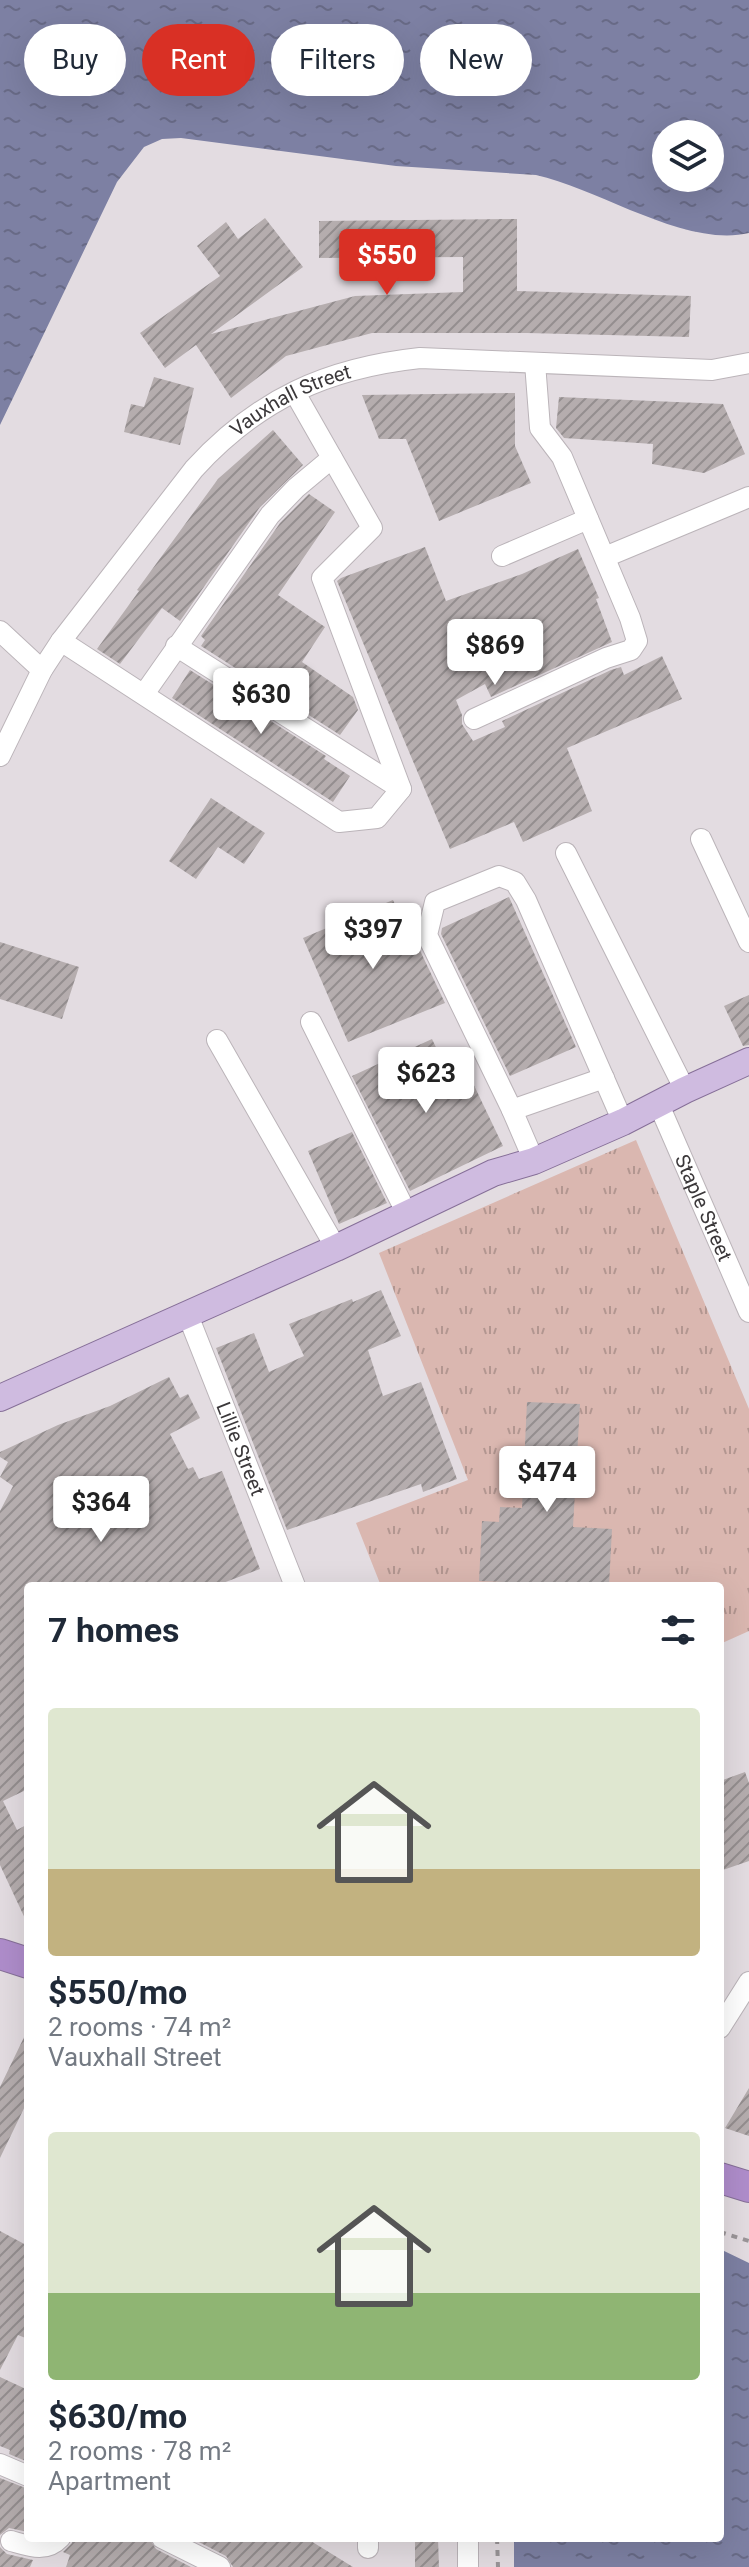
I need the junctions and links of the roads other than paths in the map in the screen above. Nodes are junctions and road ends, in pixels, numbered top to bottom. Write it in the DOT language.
graph roads {
  1 [pos="535,363"];
  2 [pos="749,363"];
  3 [pos="295,393"];
  4 [pos="332,458"];
  5 [pos="749,497"];
  6 [pos="588,519"];
  7 [pos="502,556"];
  8 [pos="605,557"];
  9 [pos="0,631"];
  10 [pos="61,641"];
  11 [pos="176,646"];
  12 [pos="42,670"];
  13 [pos="144,694"];
  14 [pos="474,719"];
  15 [pos="0,756"];
  16 [pos="401,789"];
  17 [pos="701,839"];
  18 [pos="566,853"];
  19 [pos="749,942"];
  20 [pos="311,1022"];
  21 [pos="217,1040"];
  22 [pos="746,1069"];
  23 [pos="604,1078"];
  24 [pos="685,1090"];
  25 [pos="659,1105"];
  26 [pos="512,1110"];
  27 [pos="623,1122"];
  28 [pos="534,1161"];
  29 [pos="407,1214"];
  30 [pos="336,1248"];
  31 [pos="749,1312"];
  32 [pos="187,1313"];
  33 [pos="0,1398"];
  34 [pos="293,1582"];
  35 [pos="749,1982"];
  36 [pos="724,2022"];
  37 [pos="724,2179"];
  38 [pos="749,2187"];
  39 [pos="0,2464"];
  40 [pos="24,2474"];
  41 [pos="11,2541"];
  42 [pos="56,2542"];
  43 [pos="170,2542"];
  44 [pos="468,2542"];
  45 [pos="220,2567"];
  46 [pos="468,2567"];
  1 -- 2 [label="street, Vauxhall Street"];
  1 -- 3 [label="street, Vauxhall Street"];
  1 -- 6 [label="street"];
  3 -- 4 [label="street"];
  3 -- 10 [label="street, Vauxhall Street"];
  4 -- 11 [label="street"];
  4 -- 16 [label="street"];
  5 -- 8 [label="street"];
  6 -- 7 [label="street"];
  6 -- 8 [label="street"];
  8 -- 14 [label="street"];
  9 -- 12 [label="street"];
  10 -- 12 [label="street, Vauxhall Street"];
  10 -- 13 [label="street"];
  11 -- 13 [label="street"];
  11 -- 16 [label="street"];
  12 -- 15 [label="street, Vauxhall Street"];
  13 -- 16 [label="street"];
  17 -- 19 [label="street"];
  18 -- 24 [label="street"];
  20 -- 29 [label="street"];
  21 -- 30 [label="street"];
  22 -- 24 [label="main road"];
  23 -- 26 [label="street"];
  23 -- 26 [label="street"];
  23 -- 27 [label="street"];
  24 -- 25 [label="main road"];
  25 -- 27 [label="main road"];
  25 -- 31 [label="street, Staple Street"];
  26 -- 28 [label="street"];
  27 -- 28 [label="main road"];
  28 -- 29 [label="main road"];
  29 -- 30 [label="main road"];
  30 -- 32 [label="main road"];
  32 -- 33 [label="main road"];
  32 -- 34 [label="street, Lillie Street"];
  35 -- 36 [label="street"];
  37 -- 38 [label="highway"];
  39 -- 40 [label="street"];
  41 -- 42 [label="street"];
  43 -- 45 [label="street"];
  44 -- 46 [label="street"];
}
